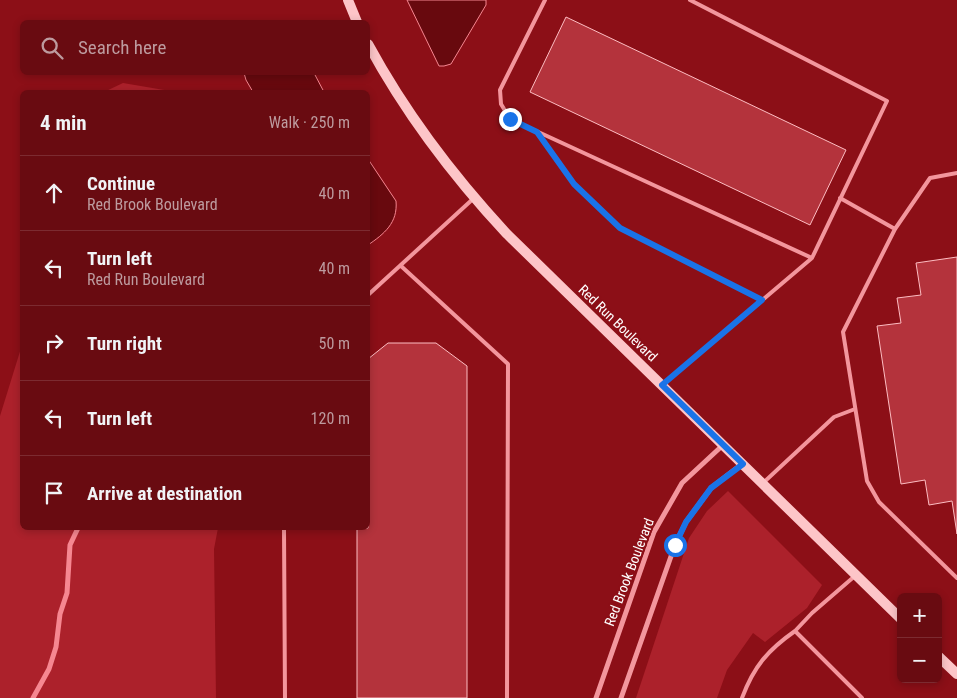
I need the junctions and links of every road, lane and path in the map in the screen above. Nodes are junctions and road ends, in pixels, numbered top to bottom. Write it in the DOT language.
graph roads {
  1 [pos="348,0"];
  2 [pos="546,0"];
  3 [pos="690,0"];
  4 [pos="356,20"];
  5 [pos="370,47"];
  6 [pos="537,132"];
  7 [pos="957,173"];
  8 [pos="474,198"];
  9 [pos="840,198"];
  10 [pos="895,229"];
  11 [pos="812,258"];
  12 [pos="401,266"];
  13 [pos="370,293"];
  14 [pos="762,300"];
  15 [pos="662,385"];
  16 [pos="855,409"];
  17 [pos="723,444"];
  18 [pos="743,464"];
  19 [pos="763,483"];
  20 [pos="284,530"];
  21 [pos="856,575"];
  22 [pos="957,578"];
  23 [pos="897,615"];
  24 [pos="795,631"];
  25 [pos="942,660"];
  26 [pos="957,674"];
  27 [pos="285,698"];
  28 [pos="507,698"];
  29 [pos="596,698"];
  30 [pos="621,698"];
  31 [pos="742,698"];
  32 [pos="862,698"];
  1 -- 4 [label="main road"];
  2 -- 6 [label="lane"];
  3 -- 9 [label="lane"];
  5 -- 8 [label="main road, Red Run Boulevard"];
  6 -- 11 [label="lane"];
  6 -- 14 [label="lane"];
  7 -- 10 [label="lane"];
  8 -- 12 [label="lane"];
  8 -- 15 [label="main road, Red Run Boulevard"];
  9 -- 10 [label="lane"];
  9 -- 11 [label="lane"];
  10 -- 16 [label="lane"];
  11 -- 14 [label="lane"];
  12 -- 13 [label="lane"];
  12 -- 28 [label="lane"];
  14 -- 15 [label="lane"];
  15 -- 17 [label="main road, Red Run Boulevard"];
  16 -- 19 [label="lane"];
  16 -- 22 [label="lane"];
  17 -- 18 [label="main road, Red Run Boulevard"];
  17 -- 29 [label="street, Red Brook Boulevard"];
  18 -- 19 [label="main road, Red Run Boulevard"];
  18 -- 30 [label="street"];
  19 -- 21 [label="main road, Red Run Boulevard"];
  20 -- 27 [label="lane"];
  21 -- 23 [label="main road, Red Run Boulevard"];
  21 -- 24 [label="lane"];
  24 -- 31 [label="lane"];
  24 -- 32 [label="lane"];
  25 -- 26 [label="main road"];
}
